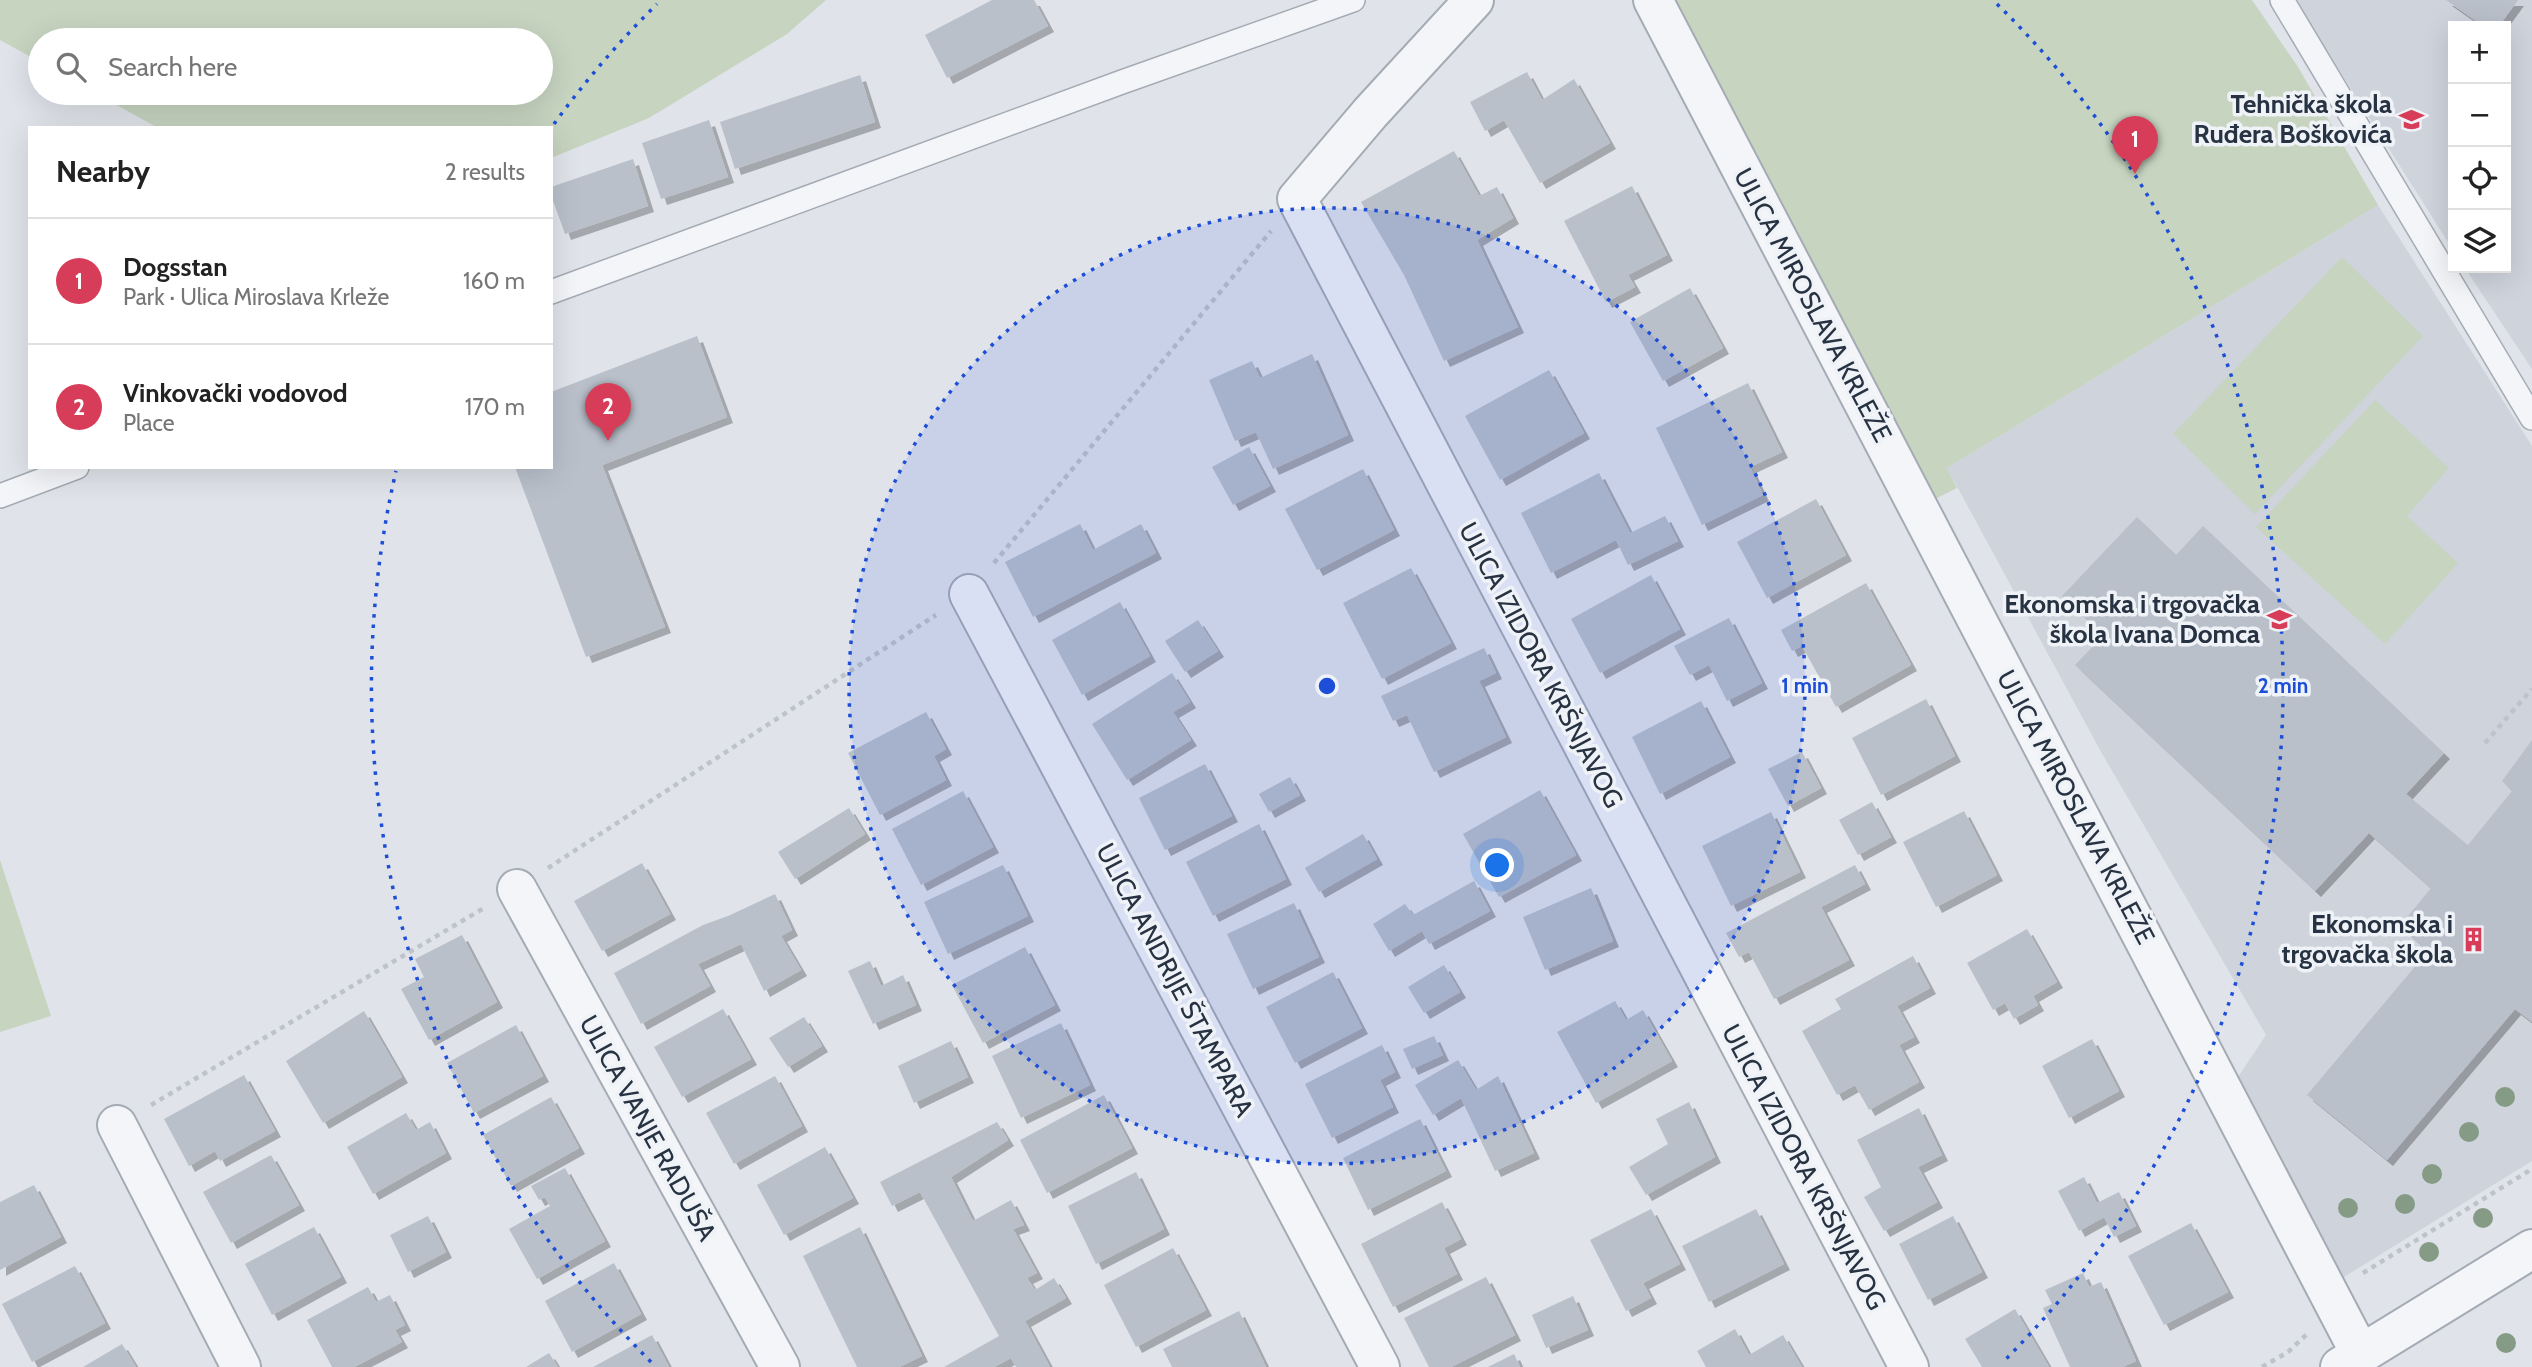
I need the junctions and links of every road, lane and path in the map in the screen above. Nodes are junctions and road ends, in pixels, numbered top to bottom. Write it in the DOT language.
graph roads {
  1 [pos="1353,0"];
  2 [pos="1474,0"];
  3 [pos="1653,0"];
  4 [pos="2282,0"];
  5 [pos="1297,199"];
  6 [pos="553,291"];
  7 [pos="2532,418"];
  8 [pos="72,469"];
  9 [pos="0,496"];
  10 [pos="969,594"];
  11 [pos="2532,689"];
  12 [pos="2485,743"];
  13 [pos="516,889"];
  14 [pos="117,1125"];
  15 [pos="2532,1169"];
  16 [pos="2532,1250"];
  17 [pos="2330,1293"];
  18 [pos="2357,1363"];
  19 [pos="242,1367"];
  20 [pos="780,1367"];
  21 [pos="1380,1367"];
  22 [pos="1909,1367"];
  23 [pos="2262,1367"];
  1 -- 6 [label="lane"];
  2 -- 5 [label="street"];
  3 -- 17 [label="street, ULICA MIROSLAVA KRLEŽE"];
  4 -- 7 [label="lane"];
  5 -- 10 [label="path"];
  5 -- 22 [label="street, ULICA IZIDORA KRŠNJAVOG"];
  8 -- 9 [label="lane"];
  10 -- 21 [label="street, ULICA ANDRIJE ŠTAMPARA"];
  11 -- 12 [label="path"];
  13 -- 20 [label="street, ULICA VANJE RADUŠA"];
  14 -- 19 [label="street"];
  15 -- 17 [label="path"];
  16 -- 18 [label="street"];
  17 -- 18 [label="street, ULICA MIROSLAVA KRLEŽE"];
  17 -- 23 [label="path"];
}
